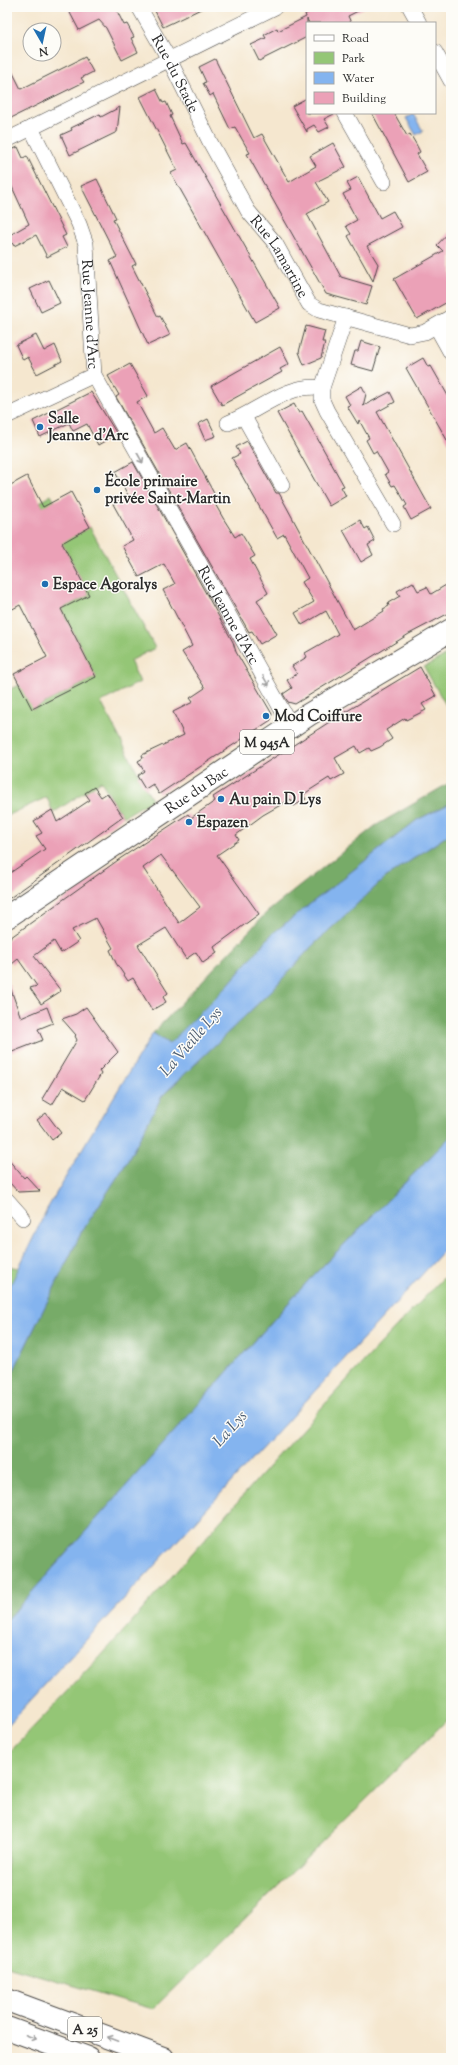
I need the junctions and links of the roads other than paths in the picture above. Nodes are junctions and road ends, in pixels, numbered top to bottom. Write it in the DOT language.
graph roads {
  1 [pos="139,7"];
  2 [pos="275,7"];
  3 [pos="410,7"];
  4 [pos="418,22"];
  5 [pos="436,54"];
  6 [pos="170,61"];
  7 [pos="451,81"];
  8 [pos="346,114"];
  9 [pos="31,128"];
  10 [pos="7,140"];
  11 [pos="210,142"];
  12 [pos="384,182"];
  13 [pos="346,317"];
  14 [pos="451,318"];
  15 [pos="436,326"];
  16 [pos="451,352"];
  17 [pos="94,375"];
  18 [pos="322,388"];
  19 [pos="7,416"];
  20 [pos="244,417"];
  21 [pos="228,423"];
  22 [pos="282,485"];
  23 [pos="393,524"];
  24 [pos="451,630"];
  25 [pos="291,726"];
  26 [pos="27,904"];
  27 [pos="7,917"];
  28 [pos="7,922"];
  29 [pos="7,1200"];
  30 [pos="23,1218"];
  31 [pos="7,2000"];
  32 [pos="7,2028"];
  33 [pos="64,2052"];
  34 [pos="88,2058"];
  35 [pos="163,2058"];
  1 -- 6 [label="street, Rue du Stade"];
  2 -- 6 [label="street"];
  3 -- 4 [label="street"];
  5 -- 7 [label="street"];
  6 -- 9 [label="street"];
  6 -- 11 [label="street, Rue du Stade"];
  8 -- 12 [label="street"];
  9 -- 10 [label="street"];
  9 -- 17 [label="street, Rue Jeanne d'Arc"];
  11 -- 13 [label="street, Rue Lamartine"];
  13 -- 15 [label="street, Rue Lamartine"];
  13 -- 18 [label="street"];
  14 -- 15 [label="street, Rue Lamartine"];
  15 -- 16 [label="street"];
  17 -- 19 [label="street"];
  17 -- 25 [label="street, Rue Jeanne d'Arc, one-way"];
  18 -- 20 [label="street"];
  18 -- 23 [label="street"];
  20 -- 21 [label="street"];
  20 -- 22 [label="street"];
  24 -- 25 [label="main road, Rue du Bac / M 945A"];
  25 -- 26 [label="main road, Rue du Bac / M 945A"];
  26 -- 27 [label="main road, Rue du Bac / M 945A"];
  26 -- 28 [label="main road, Rue du Bac / M 945A"];
  29 -- 30 [label="street"];
  35 -- 31 [label="main road, A 25, one-way"];
  32 -- 33 [label="main road, A 25, one-way"];
  33 -- 34 [label="main road, A 25"];
}
